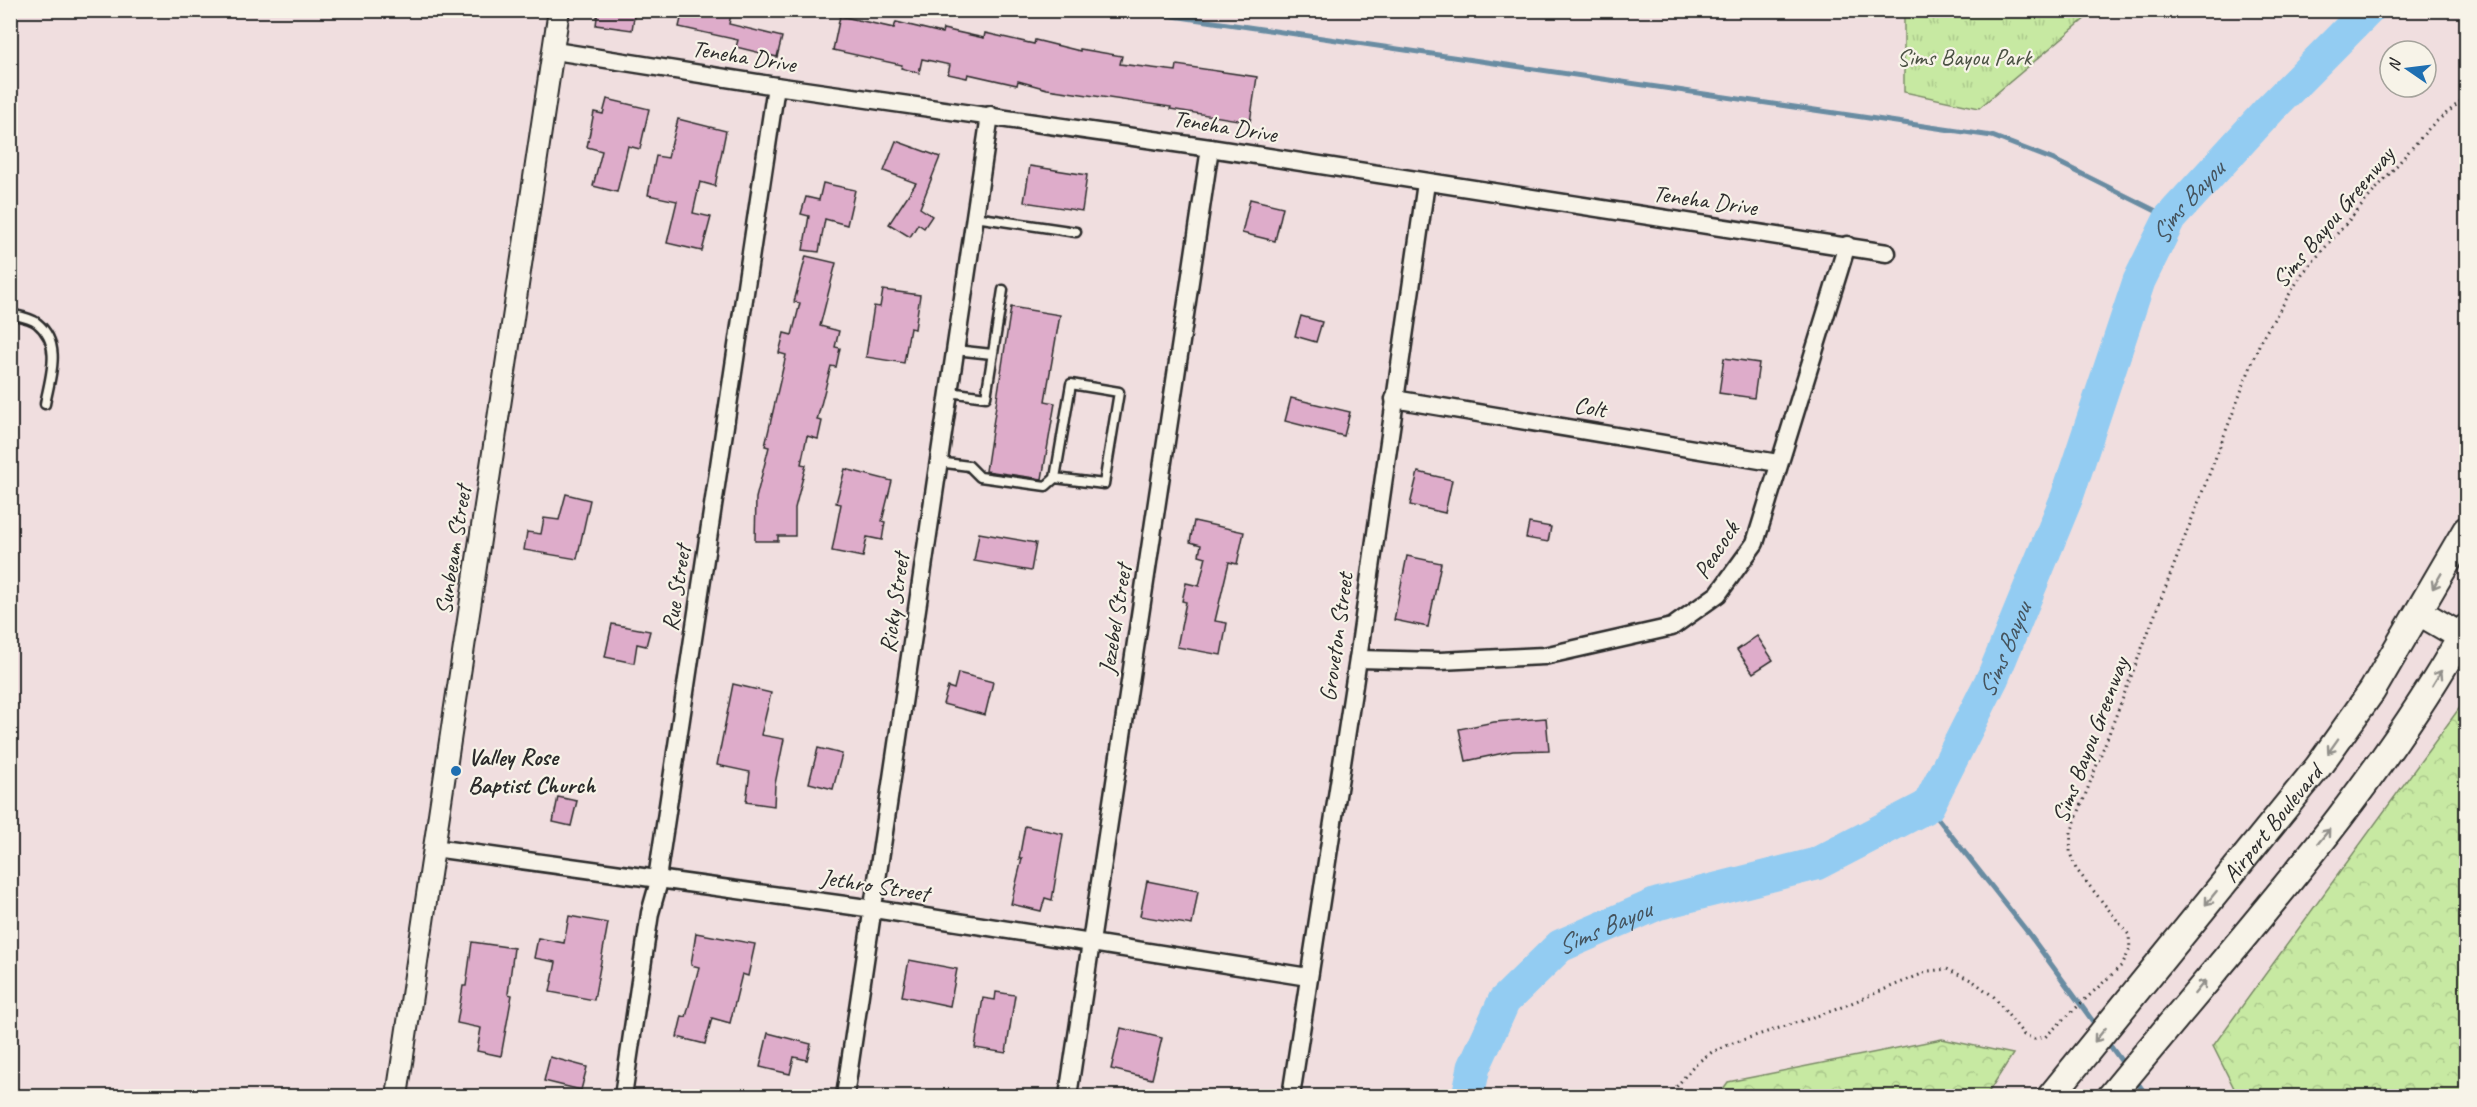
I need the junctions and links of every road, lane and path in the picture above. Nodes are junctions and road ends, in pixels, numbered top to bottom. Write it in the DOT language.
graph roads {
  1 [pos="559,10"];
  2 [pos="555,51"];
  3 [pos="776,86"];
  4 [pos="2466,97"];
  5 [pos="990,115"];
  6 [pos="1210,148"];
  7 [pos="1426,183"];
  8 [pos="975,217"];
  9 [pos="1076,232"];
  10 [pos="1847,245"];
  11 [pos="1887,253"];
  12 [pos="1003,290"];
  13 [pos="10,314"];
  14 [pos="955,350"];
  15 [pos="992,354"];
  16 [pos="949,392"];
  17 [pos="1394,399"];
  18 [pos="45,404"];
  19 [pos="938,462"];
  20 [pos="1779,463"];
  21 [pos="1055,478"];
  22 [pos="2466,530"];
  23 [pos="2420,612"];
  24 [pos="2464,633"];
  25 [pos="1358,659"];
  26 [pos="434,848"];
  27 [pos="660,878"];
  28 [pos="874,909"];
  29 [pos="1090,944"];
  30 [pos="1308,977"];
  31 [pos="397,1096"];
  32 [pos="623,1096"];
  33 [pos="845,1096"];
  34 [pos="1068,1096"];
  35 [pos="1291,1096"];
  36 [pos="1669,1096"];
  37 [pos="2051,1096"];
  38 [pos="2110,1096"];
  1 -- 2 [label="street, Sunbeam Street"];
  2 -- 3 [label="street, Teneha Drive"];
  2 -- 26 [label="street, Sunbeam Street"];
  3 -- 5 [label="street, Teneha Drive"];
  3 -- 27 [label="street, Rue Street"];
  4 -- 36 [label="path, Sims Bayou Greenway"];
  5 -- 6 [label="street, Teneha Drive"];
  5 -- 8 [label="street, Ricky Street"];
  6 -- 7 [label="street, Teneha Drive"];
  6 -- 29 [label="street, Jezebel Street"];
  7 -- 10 [label="street, Teneha Drive"];
  7 -- 17 [label="street, Groveton Street"];
  8 -- 9 [label="lane"];
  8 -- 14 [label="street, Ricky Street"];
  10 -- 11 [label="street, Teneha Drive"];
  10 -- 20 [label="street, Peacock"];
  12 -- 15 [label="lane"];
  13 -- 18 [label="lane"];
  14 -- 15 [label="lane"];
  14 -- 16 [label="street, Ricky Street"];
  15 -- 16 [label="lane"];
  16 -- 19 [label="street, Ricky Street"];
  17 -- 20 [label="street, Colt"];
  17 -- 25 [label="street, Groveton Street"];
  19 -- 21 [label="lane"];
  19 -- 28 [label="street, Ricky Street"];
  20 -- 25 [label="street, Peacock"];
  21 -- 21 [label="lane"];
  22 -- 23 [label="main road, Airport Boulevard, one-way"];
  23 -- 24 [label="main road"];
  23 -- 37 [label="main road, Airport Boulevard, one-way"];
  38 -- 24 [label="main road, Airport Boulevard, one-way"];
  25 -- 30 [label="street, Groveton Street"];
  26 -- 27 [label="street, Jethro Street"];
  26 -- 31 [label="street, Sunbeam Street"];
  27 -- 28 [label="street, Jethro Street"];
  27 -- 32 [label="street, Rue Street"];
  28 -- 29 [label="street, Jethro Street"];
  28 -- 33 [label="street, Ricky Street"];
  29 -- 30 [label="street, Jethro Street"];
  29 -- 34 [label="street, Jezebel Street"];
  30 -- 35 [label="street, Groveton Street"];
}
